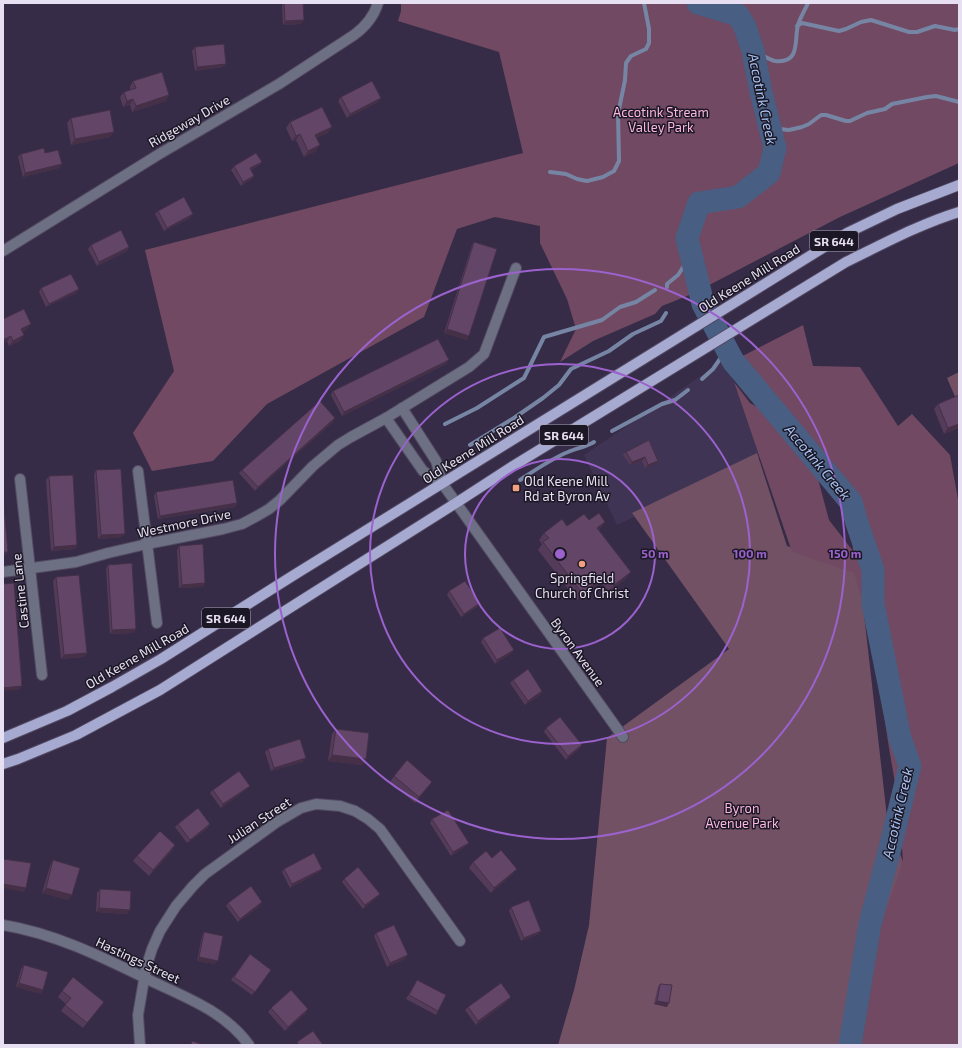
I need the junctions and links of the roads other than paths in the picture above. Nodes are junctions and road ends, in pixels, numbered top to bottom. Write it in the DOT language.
graph roads {
  1 [pos="378,3"];
  2 [pos="959,185"];
  3 [pos="959,212"];
  4 [pos="3,251"];
  5 [pos="516,268"];
  6 [pos="402,408"];
  7 [pos="386,418"];
  8 [pos="138,471"];
  9 [pos="20,479"];
  10 [pos="442,483"];
  11 [pos="456,503"];
  12 [pos="147,544"];
  13 [pos="30,569"];
  14 [pos="3,572"];
  15 [pos="157,623"];
  16 [pos="42,675"];
  17 [pos="624,737"];
  18 [pos="3,738"];
  19 [pos="3,764"];
  20 [pos="3,925"];
  21 [pos="460,941"];
  22 [pos="145,978"];
  23 [pos="140,1045"];
  24 [pos="249,1045"];
  1 -- 4 [label="street, Ridgeway Drive"];
  2 -- 10 [label="main road, Old Keene Mill Road / SR 644"];
  3 -- 11 [label="main road, SR 644"];
  5 -- 6 [label="street, Westmore Drive"];
  6 -- 7 [label="street, Westmore Drive"];
  6 -- 10 [label="street"];
  7 -- 10 [label="street"];
  7 -- 12 [label="street, Westmore Drive"];
  8 -- 12 [label="street"];
  9 -- 13 [label="street, Castine Lane"];
  10 -- 11 [label="street, Byron Avenue"];
  10 -- 18 [label="main road, Old Keene Mill Road / SR 644"];
  11 -- 17 [label="street, Byron Avenue"];
  11 -- 19 [label="main road, SR 644"];
  12 -- 13 [label="street, Westmore Drive"];
  12 -- 15 [label="street"];
  13 -- 14 [label="street, Westmore Drive"];
  13 -- 16 [label="street, Castine Lane"];
  20 -- 22 [label="street, Hastings Street"];
  21 -- 22 [label="street, Julian Street"];
  22 -- 23 [label="street, Julian Street"];
  22 -- 24 [label="street, Hastings Street"];
}
